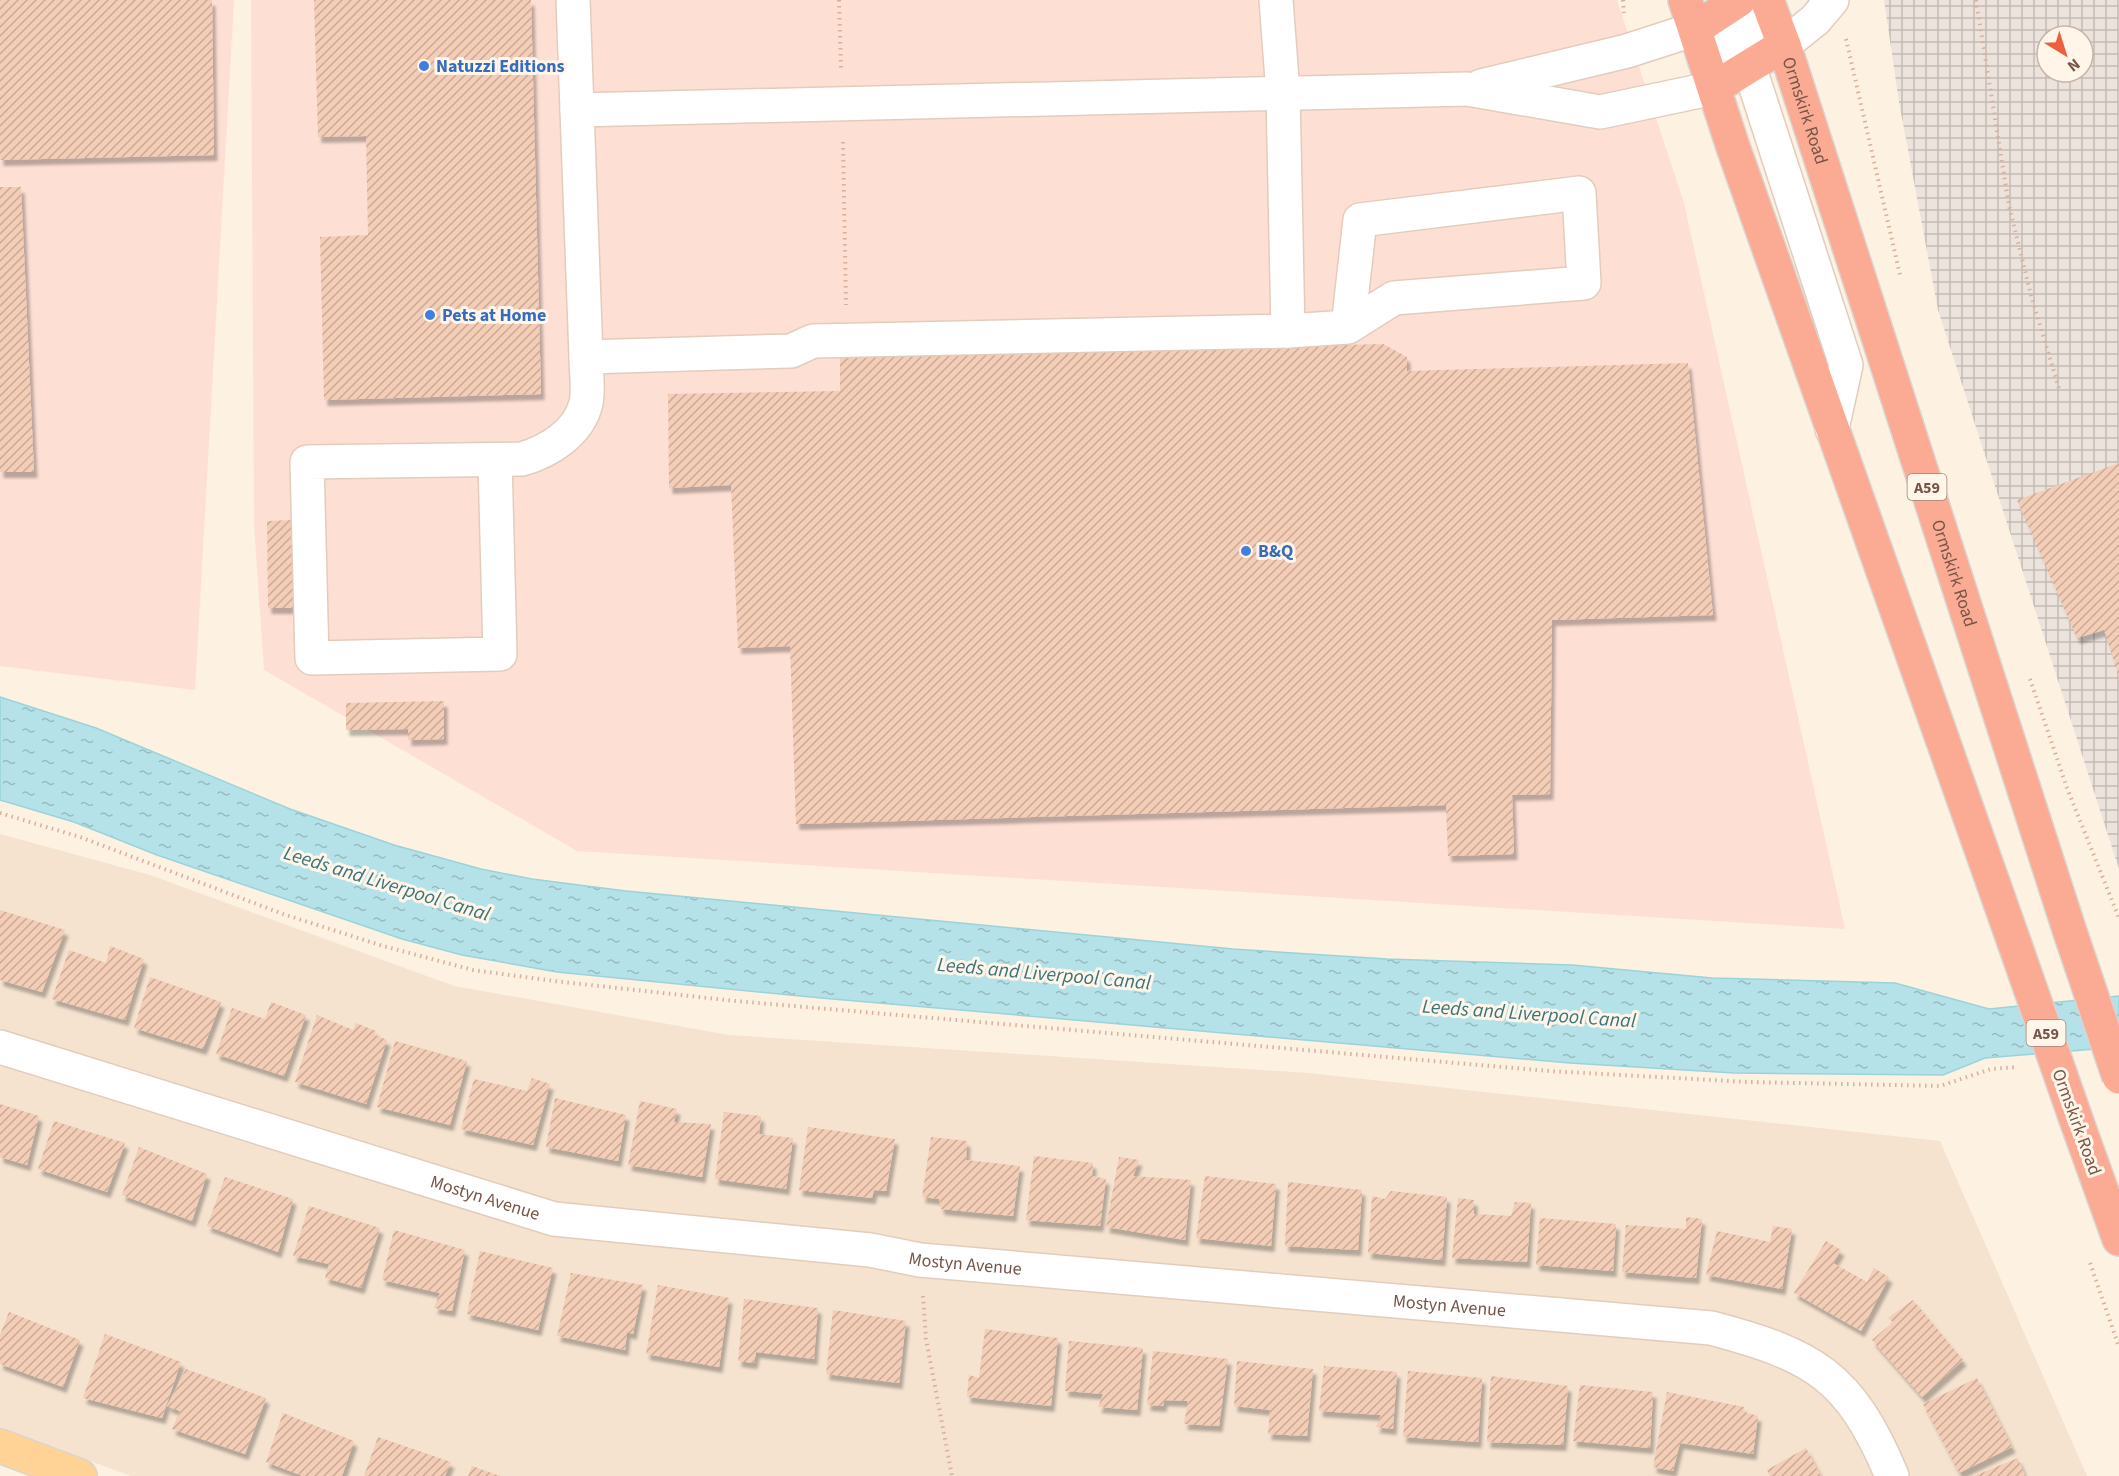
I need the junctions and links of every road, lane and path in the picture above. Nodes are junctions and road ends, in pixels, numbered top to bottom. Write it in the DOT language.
graph roads {
  1 [pos="573,0"];
  2 [pos="839,0"];
  3 [pos="1276,0"];
  4 [pos="1767,0"];
  5 [pos="1832,0"];
  6 [pos="1976,0"];
  7 [pos="1742,1"];
  8 [pos="1690,15"];
  9 [pos="1845,36"];
  10 [pos="1784,45"];
  11 [pos="1749,66"];
  12 [pos="1714,88"];
  13 [pos="1467,89"];
  14 [pos="1283,93"];
  15 [pos="842,104"];
  16 [pos="577,110"];
  17 [pos="1901,279"];
  18 [pos="1348,327"];
  19 [pos="1288,331"];
  20 [pos="847,341"];
  21 [pos="586,357"];
  22 [pos="2060,392"];
  23 [pos="1832,429"];
  24 [pos="495,460"];
  25 [pos="2027,668"];
  26 [pos="0,813"];
  27 [pos="2119,918"];
  28 [pos="0,1047"];
  29 [pos="2026,1066"];
  30 [pos="2119,1077"];
  31 [pos="2119,1239"];
  32 [pos="920,1260"];
  33 [pos="0,1446"];
  34 [pos="80,1476"];
  35 [pos="952,1476"];
  36 [pos="1892,1476"];
  1 -- 16 [label="street"];
  2 -- 15 [label="path"];
  3 -- 14 [label="street"];
  4 -- 10 [label="highway, Ormskirk Road / A59"];
  5 -- 10 [label="street"];
  6 -- 22 [label="path"];
  7 -- 8 [label="highway"];
  7 -- 11 [label="street"];
  7 -- 12 [label="street"];
  8 -- 12 [label="highway, Ormskirk Road / A59"];
  8 -- 13 [label="street"];
  9 -- 17 [label="path"];
  10 -- 11 [label="highway"];
  10 -- 30 [label="highway, Ormskirk Road / A59, bridge"];
  11 -- 12 [label="highway"];
  11 -- 23 [label="street"];
  12 -- 13 [label="street"];
  12 -- 23 [label="highway, Ormskirk Road / A59"];
  13 -- 14 [label="street"];
  14 -- 15 [label="street"];
  14 -- 19 [label="street"];
  15 -- 16 [label="street"];
  15 -- 20 [label="path"];
  16 -- 21 [label="street"];
  18 -- 18 [label="street"];
  18 -- 19 [label="street"];
  19 -- 20 [label="street"];
  20 -- 21 [label="street"];
  21 -- 24 [label="street"];
  23 -- 31 [label="highway, Ormskirk Road / A59, bridge"];
  24 -- 24 [label="street"];
  25 -- 27 [label="path"];
  26 -- 29 [label="path"];
  28 -- 32 [label="street, Mostyn Avenue"];
  32 -- 35 [label="path"];
  32 -- 36 [label="street, Mostyn Avenue"];
  33 -- 34 [label="main road"];
}
